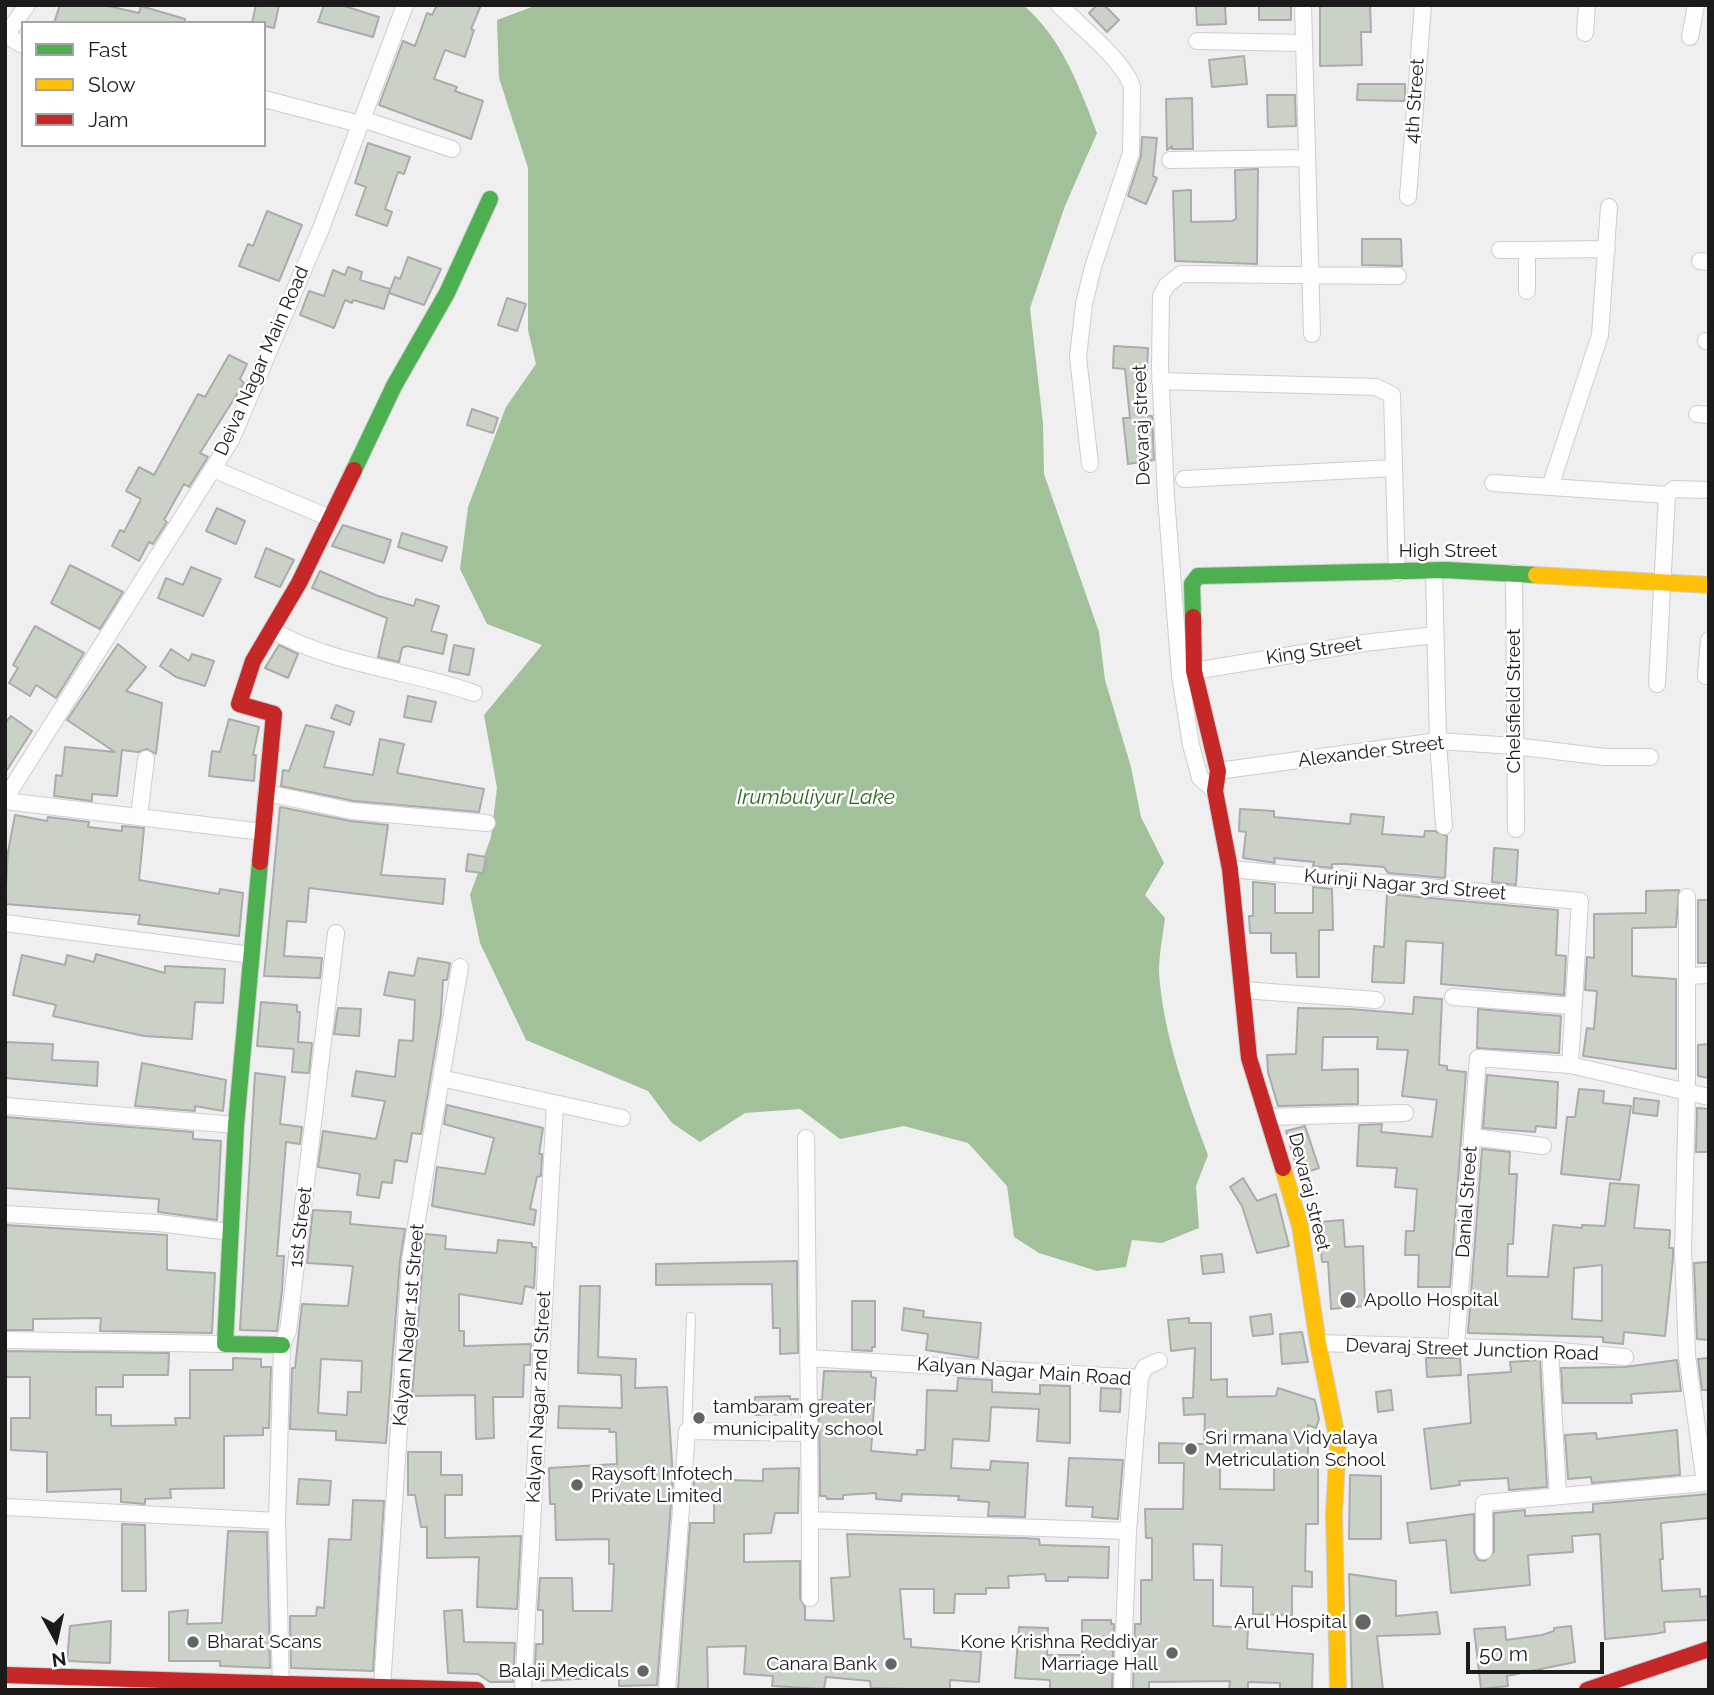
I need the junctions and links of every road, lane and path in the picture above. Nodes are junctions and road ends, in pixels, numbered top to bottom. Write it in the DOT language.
graph roads {
  1 [pos="27,5"];
  2 [pos="1059,5"];
  3 [pos="1303,5"];
  4 [pos="1423,5"];
  5 [pos="1587,5"];
  6 [pos="1696,5"];
  7 [pos="398,7"];
  8 [pos="1585,33"];
  9 [pos="1690,37"];
  10 [pos="1197,41"];
  11 [pos="1304,43"];
  12 [pos="21,44"];
  13 [pos="266,99"];
  14 [pos="361,121"];
  15 [pos="452,149"];
  16 [pos="1307,158"];
  17 [pos="1170,160"];
  18 [pos="1408,197"];
  19 [pos="490,199"];
  20 [pos="1609,207"];
  21 [pos="1500,250"];
  22 [pos="1527,250"];
  23 [pos="1607,250"];
  24 [pos="1309,276"];
  25 [pos="1398,276"];
  26 [pos="1527,291"];
  27 [pos="1311,334"];
  28 [pos="1160,382"];
  29 [pos="1090,464"];
  30 [pos="1394,468"];
  31 [pos="213,469"];
  32 [pos="1184,479"];
  33 [pos="1493,483"];
  34 [pos="1550,487"];
  35 [pos="1709,490"];
  36 [pos="1667,495"];
  37 [pos="330,518"];
  38 [pos="1434,571"];
  39 [pos="1397,573"];
  40 [pos="1514,573"];
  41 [pos="1662,581"];
  42 [pos="1192,584"];
  43 [pos="1709,584"];
  44 [pos="272,630"];
  45 [pos="1435,635"];
  46 [pos="1709,640"];
  47 [pos="1194,671"];
  48 [pos="1706,676"];
  49 [pos="1657,684"];
  50 [pos="474,693"];
  51 [pos="1438,741"];
  52 [pos="1514,746"];
  53 [pos="1650,757"];
  54 [pos="146,759"];
  55 [pos="1218,771"];
  56 [pos="1214,790"];
  57 [pos="266,793"];
  58 [pos="5,800"];
  59 [pos="139,817"];
  60 [pos="487,823"];
  61 [pos="1444,827"];
  62 [pos="1516,829"];
  63 [pos="263,832"];
  64 [pos="1230,869"];
  65 [pos="1687,897"];
  66 [pos="5,923"];
  67 [pos="336,933"];
  68 [pos="251,955"];
  69 [pos="460,967"];
  70 [pos="1709,975"];
  71 [pos="1687,976"];
  72 [pos="1244,990"];
  73 [pos="1453,997"];
  74 [pos="1376,1000"];
  75 [pos="1573,1006"];
  76 [pos="1570,1065"];
  77 [pos="441,1078"];
  78 [pos="1688,1094"];
  79 [pos="1709,1097"];
  80 [pos="5,1105"];
  81 [pos="555,1105"];
  82 [pos="1405,1113"];
  83 [pos="1268,1117"];
  84 [pos="622,1118"];
  85 [pos="236,1125"];
  86 [pos="806,1138"];
  87 [pos="1472,1138"];
  88 [pos="1543,1146"];
  89 [pos="5,1214"];
  90 [pos="230,1232"];
  91 [pos="691,1317"];
  92 [pos="5,1340"];
  93 [pos="1318,1343"];
  94 [pos="225,1344"];
  95 [pos="282,1345"];
  96 [pos="1457,1346"];
  97 [pos="1550,1350"];
  98 [pos="1625,1357"];
  99 [pos="808,1358"];
  100 [pos="1159,1361"];
  101 [pos="1140,1378"];
  102 [pos="1701,1413"];
  103 [pos="687,1431"];
  104 [pos="808,1433"];
  105 [pos="1559,1496"];
  106 [pos="5,1507"];
  107 [pos="810,1520"];
  108 [pos="277,1521"];
  109 [pos="1128,1531"];
  110 [pos="1484,1551"];
  111 [pos="810,1598"];
  112 [pos="1709,1649"];
  113 [pos="1709,1664"];
  114 [pos="5,1675"];
  115 [pos="1639,1685"];
  116 [pos="281,1687"];
  117 [pos="382,1687"];
  118 [pos="477,1690"];
  119 [pos="523,1690"];
  120 [pos="667,1690"];
  121 [pos="1122,1690"];
  122 [pos="1338,1690"];
  123 [pos="1587,1690"];
  1 -- 12 [label="street"];
  2 -- 29 [label="street"];
  3 -- 11 [label="street"];
  4 -- 18 [label="street, 4th Street"];
  5 -- 8 [label="street"];
  6 -- 9 [label="street"];
  7 -- 14 [label="street, Deiva Nagar Main Road"];
  10 -- 11 [label="street"];
  11 -- 16 [label="street"];
  13 -- 14 [label="street"];
  14 -- 15 [label="street"];
  14 -- 31 [label="street, Deiva Nagar Main Road"];
  16 -- 17 [label="street"];
  16 -- 24 [label="street"];
  19 -- 37 [label="street"];
  20 -- 23 [label="street"];
  21 -- 22 [label="street"];
  22 -- 23 [label="street"];
  22 -- 26 [label="street"];
  23 -- 34 [label="street"];
  24 -- 25 [label="street, Devaraj street"];
  24 -- 27 [label="street"];
  24 -- 28 [label="street, Devaraj street"];
  28 -- 30 [label="street"];
  28 -- 56 [label="street, Devaraj street"];
  30 -- 32 [label="street"];
  30 -- 39 [label="street"];
  31 -- 37 [label="street"];
  31 -- 58 [label="street, Deiva Nagar Main Road"];
  33 -- 34 [label="street"];
  34 -- 36 [label="street"];
  35 -- 36 [label="street"];
  36 -- 41 [label="street"];
  37 -- 44 [label="street"];
  38 -- 39 [label="street, High Street"];
  38 -- 40 [label="street, High Street"];
  38 -- 45 [label="street"];
  39 -- 42 [label="street, High Street"];
  40 -- 41 [label="street, High Street"];
  40 -- 52 [label="street, Chelsfield Street"];
  41 -- 43 [label="street, High Street"];
  41 -- 49 [label="street"];
  42 -- 47 [label="street, Devaraj street"];
  44 -- 50 [label="street"];
  44 -- 57 [label="street"];
  45 -- 47 [label="street, King Street"];
  45 -- 51 [label="street"];
  46 -- 48 [label="street"];
  47 -- 55 [label="street, Devaraj street"];
  51 -- 52 [label="street, Alexander Street"];
  51 -- 55 [label="street, Alexander Street"];
  51 -- 61 [label="street"];
  52 -- 53 [label="street, Alexander Street"];
  52 -- 62 [label="street, Chelsfield Street"];
  54 -- 59 [label="street"];
  55 -- 56 [label="street, Devaraj street"];
  56 -- 64 [label="street, Devaraj street"];
  57 -- 60 [label="street"];
  57 -- 63 [label="street"];
  58 -- 59 [label="street"];
  59 -- 63 [label="street"];
  63 -- 68 [label="street"];
  64 -- 72 [label="street, Devaraj street"];
  64 -- 75 [label="street, Kurinji Nagar 3rd Street"];
  65 -- 71 [label="street"];
  66 -- 68 [label="street"];
  67 -- 95 [label="street, 1st Street"];
  68 -- 85 [label="street"];
  69 -- 77 [label="street, Kalyan Nagar 1st Street"];
  70 -- 71 [label="street"];
  71 -- 78 [label="street"];
  72 -- 74 [label="street"];
  72 -- 83 [label="street, Devaraj street"];
  73 -- 75 [label="street"];
  75 -- 76 [label="street"];
  76 -- 78 [label="street"];
  76 -- 87 [label="street, Danial Street"];
  77 -- 81 [label="street"];
  77 -- 117 [label="street, Kalyan Nagar 1st Street"];
  78 -- 79 [label="street"];
  78 -- 102 [label="street"];
  80 -- 85 [label="street"];
  81 -- 84 [label="street"];
  81 -- 119 [label="street, Kalyan Nagar 2nd Street"];
  82 -- 83 [label="street"];
  83 -- 93 [label="street, Devaraj street"];
  85 -- 90 [label="street"];
  86 -- 99 [label="street"];
  87 -- 88 [label="street"];
  87 -- 96 [label="street, Danial Street"];
  89 -- 90 [label="street"];
  90 -- 94 [label="street"];
  91 -- 103 [label="lane"];
  92 -- 94 [label="street"];
  93 -- 96 [label="street, Devaraj Street Junction Road"];
  93 -- 122 [label="street, Devaraj street"];
  94 -- 95 [label="street"];
  95 -- 108 [label="street, 1st Street"];
  96 -- 97 [label="street, Devaraj Street Junction Road"];
  97 -- 98 [label="street, Devaraj Street Junction Road"];
  97 -- 105 [label="street"];
  99 -- 101 [label="street, Kalyan Nagar Main Road"];
  99 -- 104 [label="street"];
  100 -- 101 [label="street"];
  101 -- 109 [label="street, Kalyan Nagar Main Road"];
  102 -- 105 [label="street"];
  103 -- 104 [label="street"];
  103 -- 120 [label="street"];
  104 -- 107 [label="street"];
  105 -- 110 [label="street"];
  106 -- 108 [label="street"];
  107 -- 109 [label="street"];
  107 -- 111 [label="street"];
  108 -- 116 [label="street, 1st Street"];
  109 -- 121 [label="street, Kalyan Nagar Main Road"];
  112 -- 115 [label="street"];
  113 -- 115 [label="street"];
  114 -- 116 [label="street"];
  115 -- 123 [label="street"];
  116 -- 117 [label="street"];
  117 -- 118 [label="street"];
}
